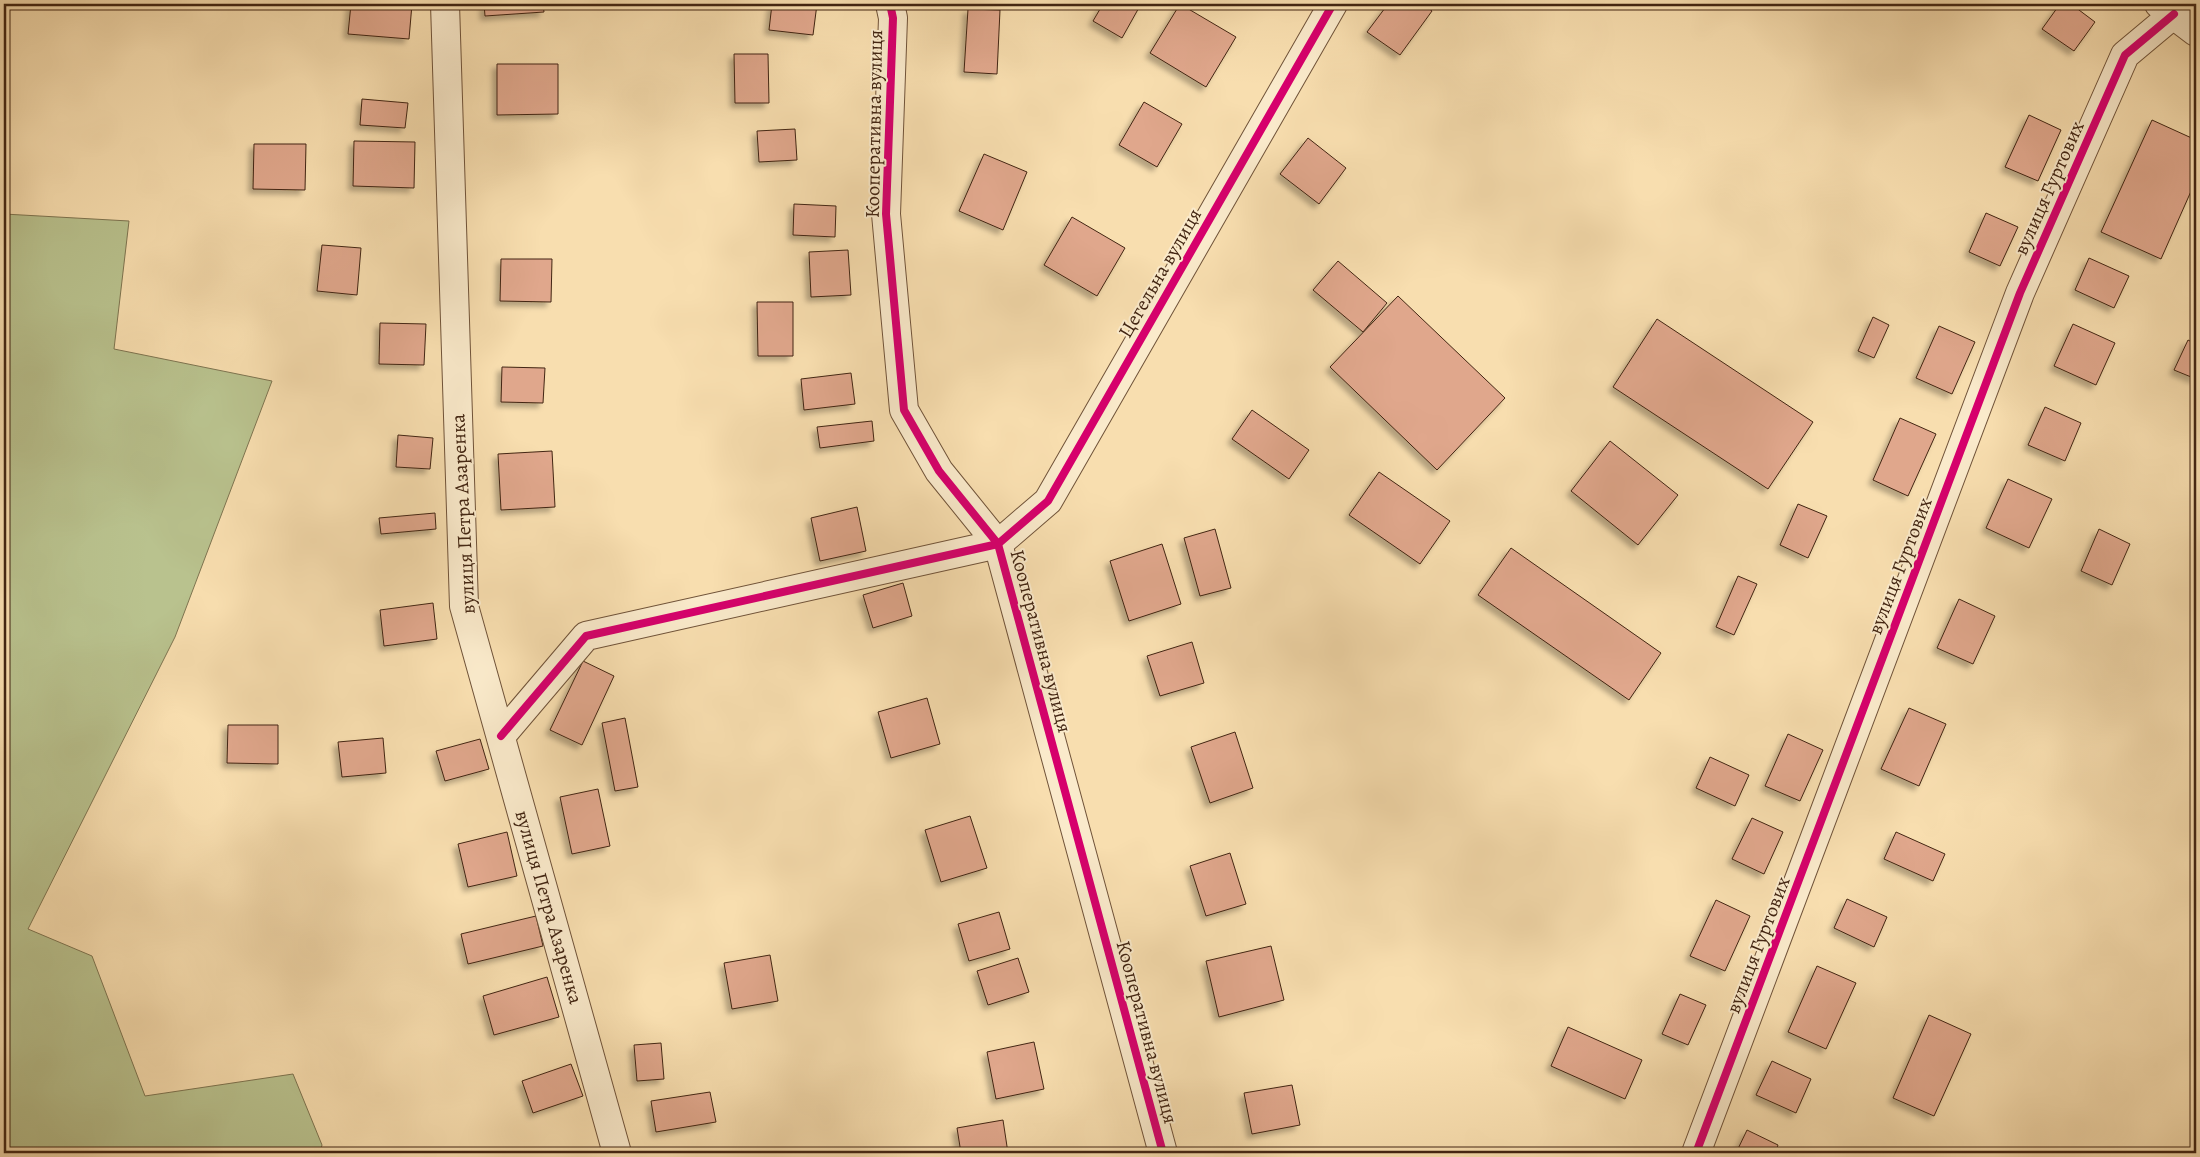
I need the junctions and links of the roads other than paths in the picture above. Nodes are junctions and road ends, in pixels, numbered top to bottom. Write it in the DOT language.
graph roads {
  1 [pos="445,4"];
  2 [pos="890,4"];
  3 [pos="1333,4"];
  4 [pos="2166,9"];
  5 [pos="2196,32"];
  6 [pos="998,544"];
  7 [pos="501,736"];
  8 [pos="617,1153"];
  9 [pos="1163,1153"];
  10 [pos="1696,1153"];
  1 -- 7 [label="street, вулиця Петра Азаренка"];
  2 -- 6 [label="street, Кооперативна вулиця"];
  3 -- 6 [label="street, Цегельна вулиця"];
  4 -- 5 [label="street"];
  4 -- 10 [label="street, вулиця Гуртових"];
  6 -- 7 [label="street"];
  6 -- 9 [label="street, Кооперативна вулиця"];
  7 -- 8 [label="street, вулиця Петра Азаренка"];
}
